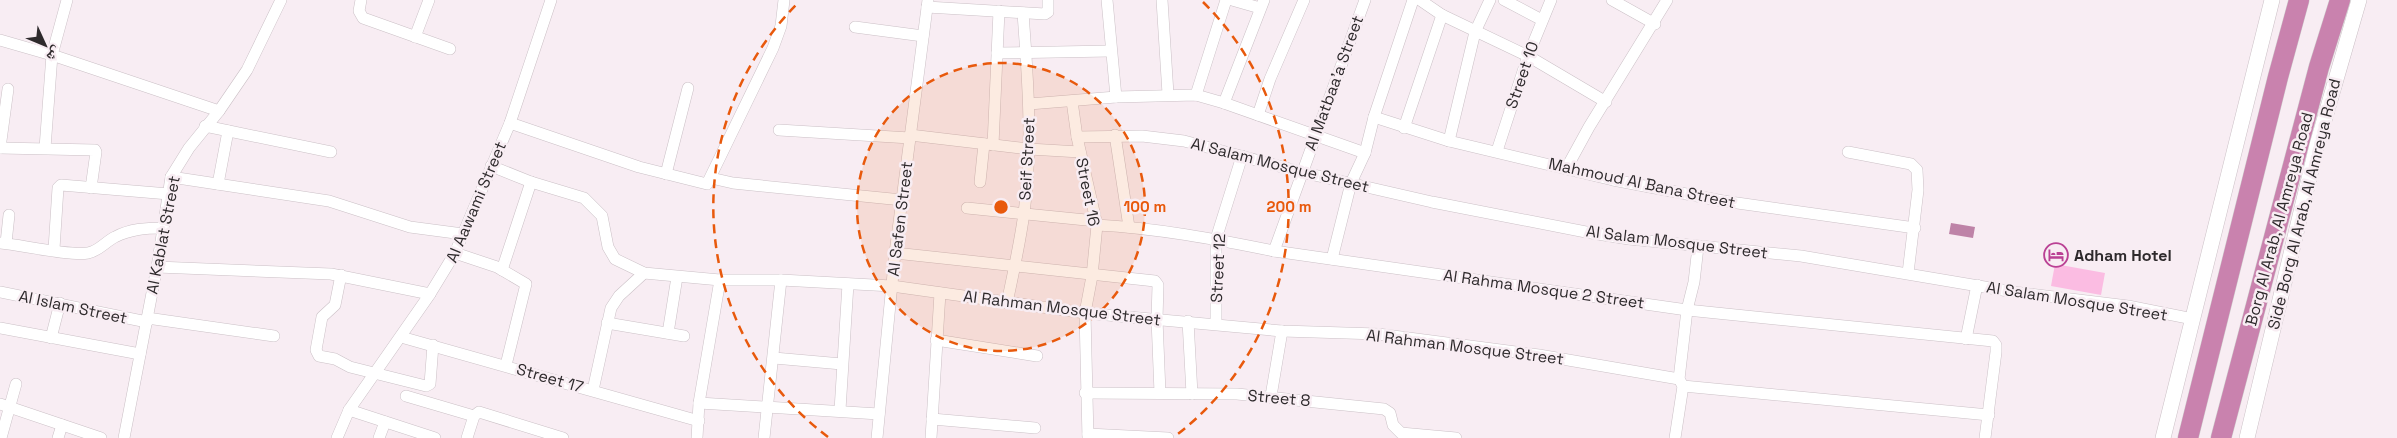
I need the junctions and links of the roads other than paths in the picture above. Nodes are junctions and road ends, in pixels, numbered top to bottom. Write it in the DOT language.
graph roads {
  1 [pos="66,0"];
  2 [pos="281,0"];
  3 [pos="361,0"];
  4 [pos="429,0"];
  5 [pos="551,0"];
  6 [pos="784,0"];
  7 [pos="1015,0"];
  8 [pos="1048,0"];
  9 [pos="1107,0"];
  10 [pos="1162,0"];
  11 [pos="1226,0"];
  12 [pos="1232,0"];
  13 [pos="1304,0"];
  14 [pos="1365,0"];
  15 [pos="1413,0"];
  16 [pos="1420,0"];
  17 [pos="1490,0"];
  18 [pos="1504,0"];
  19 [pos="1550,0"];
  20 [pos="1612,0"];
  21 [pos="1668,0"];
  22 [pos="2272,0"];
  23 [pos="2299,0"];
  24 [pos="2340,0"];
  25 [pos="2360,0"];
  26 [pos="927,4"];
  27 [pos="1262,4"];
  28 [pos="999,12"];
  29 [pos="1019,13"];
  30 [pos="1442,15"];
  31 [pos="1542,20"];
  32 [pos="1655,24"];
  33 [pos="855,28"];
  34 [pos="1475,32"];
  35 [pos="923,36"];
  36 [pos="416,37"];
  37 [pos="0,40"];
  38 [pos="450,49"];
  39 [pos="1110,51"];
  40 [pos="997,53"];
  41 [pos="1026,54"];
  42 [pos="52,55"];
  43 [pos="1528,56"];
  44 [pos="688,88"];
  45 [pos="8,89"];
  46 [pos="1168,94"];
  47 [pos="1196,95"];
  48 [pos="1116,97"];
  49 [pos="1072,101"];
  50 [pos="1224,102"];
  51 [pos="1606,102"];
  52 [pos="1029,104"];
  53 [pos="219,111"];
  54 [pos="1258,115"];
  55 [pos="1374,117"];
  56 [pos="510,123"];
  57 [pos="205,126"];
  58 [pos="1404,128"];
  59 [pos="779,130"];
  60 [pos="228,131"];
  61 [pos="1115,135"];
  62 [pos="1314,136"];
  63 [pos="910,137"];
  64 [pos="1077,137"];
  65 [pos="1449,140"];
  66 [pos="988,144"];
  67 [pos="0,148"];
  68 [pos="45,148"];
  69 [pos="1029,149"];
  70 [pos="1497,151"];
  71 [pos="331,152"];
  72 [pos="1080,152"];
  73 [pos="1848,152"];
  74 [pos="1365,153"];
  75 [pos="1242,156"];
  76 [pos="492,166"];
  77 [pos="1566,169"];
  78 [pos="1301,172"];
  79 [pos="666,174"];
  80 [pos="171,177"];
  81 [pos="711,178"];
  82 [pos="531,182"];
  83 [pos="980,182"];
  84 [pos="1351,183"];
  85 [pos="218,184"];
  86 [pos="91,188"];
  87 [pos="169,194"];
  88 [pos="902,200"];
  89 [pos="967,208"];
  90 [pos="1024,213"];
  91 [pos="10,215"];
  92 [pos="1096,223"];
  93 [pos="1129,227"];
  94 [pos="163,228"];
  95 [pos="1915,228"];
  96 [pos="463,234"];
  97 [pos="1216,239"];
  98 [pos="3,243"];
  99 [pos="1698,247"];
  100 [pos="54,250"];
  101 [pos="1274,251"];
  102 [pos="895,252"];
  103 [pos="455,253"];
  104 [pos="1332,259"];
  105 [pos="157,267"];
  106 [pos="1014,267"];
  107 [pos="502,270"];
  108 [pos="644,273"];
  109 [pos="1908,273"];
  110 [pos="341,275"];
  111 [pos="1092,276"];
  112 [pos="677,277"];
  113 [pos="720,280"];
  114 [pos="781,280"];
  115 [pos="848,284"];
  116 [pos="1977,285"];
  117 [pos="892,286"];
  118 [pos="0,292"];
  119 [pos="940,293"];
  120 [pos="430,294"];
  121 [pos="60,303"];
  122 [pos="1006,304"];
  123 [pos="1687,310"];
  124 [pos="1085,313"];
  125 [pos="1157,319"];
  126 [pos="147,320"];
  127 [pos="2193,320"];
  128 [pos="1188,321"];
  129 [pos="607,323"];
  130 [pos="1216,324"];
  131 [pos="0,328"];
  132 [pos="1282,331"];
  133 [pos="668,333"];
  134 [pos="274,336"];
  135 [pos="684,336"];
  136 [pos="401,337"];
  137 [pos="51,338"];
  138 [pos="1966,339"];
  139 [pos="936,340"];
  140 [pos="434,345"];
  141 [pos="140,354"];
  142 [pos="1037,356"];
  143 [pos="774,358"];
  144 [pos="842,364"];
  145 [pos="506,365"];
  146 [pos="376,372"];
  147 [pos="1681,382"];
  148 [pos="16,384"];
  149 [pos="593,390"];
  150 [pos="1085,393"];
  151 [pos="1160,393"];
  152 [pos="1192,394"];
  153 [pos="406,396"];
  154 [pos="1271,396"];
  155 [pos="699,403"];
  156 [pos="5,406"];
  157 [pos="768,407"];
  158 [pos="349,410"];
  159 [pos="840,410"];
  160 [pos="879,414"];
  161 [pos="1989,415"];
  162 [pos="474,416"];
  163 [pos="932,419"];
  164 [pos="699,421"];
  165 [pos="385,422"];
  166 [pos="62,425"];
  167 [pos="1035,428"];
  168 [pos="1088,436"];
  169 [pos="1,438"];
  170 [pos="58,438"];
  171 [pos="101,438"];
  172 [pos="124,438"];
  173 [pos="337,438"];
  174 [pos="379,438"];
  175 [pos="435,438"];
  176 [pos="467,438"];
  177 [pos="563,438"];
  178 [pos="696,438"];
  179 [pos="764,438"];
  180 [pos="877,438"];
  181 [pos="931,438"];
  182 [pos="1168,438"];
  183 [pos="1456,438"];
  184 [pos="1675,438"];
  185 [pos="1985,438"];
  186 [pos="2163,438"];
  187 [pos="2188,438"];
  188 [pos="2221,438"];
  189 [pos="2247,438"];
  1 -- 42 [label="street"];
  2 -- 53 [label="street, Al Kablat Street"];
  3 -- 36 [label="street"];
  4 -- 36 [label="street"];
  5 -- 56 [label="street, Al Aawami Street"];
  6 -- 81 [label="street"];
  7 -- 29 [label="street, Seif Street"];
  8 -- 29 [label="street"];
  9 -- 39 [label="street"];
  10 -- 46 [label="street"];
  11 -- 47 [label="street"];
  12 -- 27 [label="street"];
  13 -- 54 [label="street"];
  14 -- 62 [label="street, Al Matbaa'a Street"];
  15 -- 55 [label="street"];
  16 -- 30 [label="street"];
  17 -- 34 [label="street"];
  18 -- 31 [label="street"];
  19 -- 31 [label="street, Street 10"];
  20 -- 32 [label="street"];
  21 -- 32 [label="street"];
  22 -- 127 [label="street"];
  23 -- 187 [label="highway, Borg Al Arab, Al Amreya Road"];
  24 -- 188 [label="highway, Borg Al Arab, Al Amreya Road"];
  25 -- 189 [label="street, Side Borg Al Arab, Al Amreya Road"];
  26 -- 28 [label="street"];
  26 -- 35 [label="street, Al Safen Street"];
  27 -- 50 [label="street"];
  28 -- 29 [label="street"];
  28 -- 40 [label="street"];
  29 -- 41 [label="street, Seif Street"];
  30 -- 34 [label="street"];
  30 -- 58 [label="street"];
  31 -- 43 [label="street, Street 10"];
  32 -- 51 [label="street"];
  33 -- 35 [label="street"];
  34 -- 43 [label="street"];
  34 -- 65 [label="street"];
  35 -- 63 [label="street, Al Safen Street"];
  36 -- 38 [label="street"];
  37 -- 42 [label="street"];
  39 -- 41 [label="street"];
  39 -- 48 [label="street"];
  40 -- 41 [label="street"];
  40 -- 66 [label="street"];
  41 -- 52 [label="street, Seif Street"];
  42 -- 53 [label="street"];
  42 -- 68 [label="street"];
  43 -- 51 [label="street"];
  43 -- 70 [label="street, Street 10"];
  44 -- 79 [label="street"];
  45 -- 67 [label="street"];
  46 -- 47 [label="street"];
  46 -- 48 [label="street"];
  47 -- 50 [label="street"];
  48 -- 49 [label="street"];
  49 -- 52 [label="street"];
  49 -- 64 [label="street, Street 16"];
  50 -- 54 [label="street"];
  51 -- 77 [label="street"];
  52 -- 69 [label="street, Seif Street"];
  53 -- 57 [label="street, Al Kablat Street"];
  54 -- 62 [label="street"];
  55 -- 58 [label="street, Mahmoud Al Bana Street"];
  55 -- 74 [label="street"];
  56 -- 76 [label="street, Al Aawami Street"];
  56 -- 79 [label="street"];
  57 -- 60 [label="street"];
  57 -- 80 [label="street, Al Kablat Street"];
  58 -- 65 [label="street, Mahmoud Al Bana Street"];
  59 -- 63 [label="street"];
  60 -- 71 [label="street"];
  60 -- 85 [label="street"];
  61 -- 64 [label="street, Al Salam Mosque Street"];
  61 -- 75 [label="street, Al Salam Mosque Street"];
  61 -- 93 [label="street"];
  62 -- 74 [label="street"];
  62 -- 78 [label="street, Al Matbaa'a Street"];
  63 -- 66 [label="street"];
  63 -- 88 [label="street, Al Safen Street"];
  64 -- 72 [label="street, Street 16"];
  65 -- 70 [label="street, Mahmoud Al Bana Street"];
  66 -- 69 [label="street"];
  66 -- 83 [label="street"];
  67 -- 68 [label="street"];
  68 -- 86 [label="street"];
  69 -- 72 [label="street"];
  69 -- 90 [label="street, Seif Street"];
  70 -- 77 [label="street, Mahmoud Al Bana Street"];
  72 -- 92 [label="street, Street 16"];
  73 -- 95 [label="street"];
  74 -- 84 [label="street"];
  75 -- 78 [label="street, Al Salam Mosque Street"];
  75 -- 97 [label="street, Street 12"];
  76 -- 82 [label="street, Al Rahman Mosque Street"];
  76 -- 96 [label="street, Al Aawami Street"];
  77 -- 95 [label="street, Mahmoud Al Bana Street"];
  78 -- 84 [label="street, Al Salam Mosque Street"];
  78 -- 101 [label="street, Al Matbaa'a Street"];
  79 -- 81 [label="street"];
  80 -- 85 [label="street"];
  80 -- 87 [label="street, Al Kablat Street"];
  81 -- 88 [label="street"];
  82 -- 107 [label="street"];
  82 -- 108 [label="street, Al Rahman Mosque Street"];
  84 -- 99 [label="street, Al Salam Mosque Street"];
  84 -- 104 [label="street"];
  85 -- 96 [label="street"];
  86 -- 87 [label="street"];
  86 -- 100 [label="street"];
  87 -- 94 [label="street, Al Kablat Street"];
  88 -- 102 [label="street, Al Safen Street"];
  89 -- 90 [label="street"];
  90 -- 92 [label="street"];
  90 -- 106 [label="street, Seif Street"];
  91 -- 98 [label="street"];
  92 -- 93 [label="street, Al Rahma Mosque 2 Street"];
  92 -- 111 [label="street, Street 16"];
  93 -- 97 [label="street, Al Rahma Mosque 2 Street"];
  94 -- 100 [label="street"];
  94 -- 105 [label="street, Al Kablat Street"];
  95 -- 109 [label="street"];
  96 -- 103 [label="street, Al Aawami Street"];
  97 -- 101 [label="street, Al Rahma Mosque 2 Street"];
  97 -- 130 [label="street, Street 12"];
  98 -- 100 [label="street"];
  99 -- 109 [label="street, Al Salam Mosque Street"];
  99 -- 123 [label="street"];
  101 -- 104 [label="street, Al Rahma Mosque 2 Street"];
  102 -- 106 [label="street"];
  102 -- 117 [label="street, Al Safen Street"];
  103 -- 107 [label="street"];
  103 -- 120 [label="street, Al Aawami Street"];
  104 -- 123 [label="street, Al Rahma Mosque 2 Street"];
  105 -- 110 [label="street"];
  105 -- 126 [label="street, Al Kablat Street"];
  106 -- 111 [label="street"];
  106 -- 122 [label="street, Seif Street"];
  107 -- 145 [label="street"];
  108 -- 112 [label="street, Al Rahman Mosque Street"];
  108 -- 129 [label="street"];
  109 -- 116 [label="street, Al Salam Mosque Street"];
  110 -- 120 [label="street"];
  110 -- 146 [label="street"];
  111 -- 124 [label="street, Street 16"];
  111 -- 125 [label="street"];
  112 -- 113 [label="street, Al Rahman Mosque Street"];
  112 -- 133 [label="street"];
  113 -- 114 [label="street, Al Rahman Mosque Street"];
  113 -- 155 [label="street"];
  114 -- 115 [label="street, Al Rahman Mosque Street"];
  114 -- 143 [label="street"];
  115 -- 117 [label="street, Al Rahman Mosque Street"];
  115 -- 144 [label="street"];
  116 -- 127 [label="street, Al Salam Mosque Street"];
  116 -- 138 [label="street"];
  117 -- 119 [label="street, Al Rahman Mosque Street"];
  117 -- 160 [label="street, Al Safen Street"];
  118 -- 121 [label="street, Al Islam Street"];
  119 -- 122 [label="street, Al Rahman Mosque Street"];
  119 -- 139 [label="street"];
  120 -- 136 [label="street, Al Aawami Street"];
  121 -- 126 [label="street, Al Islam Street"];
  121 -- 137 [label="street"];
  122 -- 124 [label="street, Al Rahman Mosque Street"];
  123 -- 138 [label="street, Al Rahma Mosque 2 Street"];
  123 -- 147 [label="street"];
  124 -- 125 [label="street, Al Rahman Mosque Street"];
  124 -- 150 [label="street, Street 16"];
  125 -- 128 [label="street, Al Rahman Mosque Street"];
  125 -- 151 [label="street"];
  126 -- 134 [label="street, Al Islam Street"];
  126 -- 141 [label="street, Al Kablat Street"];
  127 -- 186 [label="street"];
  128 -- 130 [label="street, Al Rahman Mosque Street"];
  128 -- 152 [label="street"];
  129 -- 133 [label="street"];
  129 -- 149 [label="street"];
  130 -- 132 [label="street, Al Rahman Mosque Street"];
  131 -- 137 [label="street"];
  132 -- 147 [label="street, Al Rahman Mosque Street"];
  132 -- 154 [label="street"];
  133 -- 135 [label="street"];
  136 -- 140 [label="street, Street 17"];
  136 -- 146 [label="street, Al Aawami Street"];
  137 -- 141 [label="street"];
  138 -- 161 [label="street, Al Rahma Mosque 2 Street"];
  139 -- 142 [label="street"];
  139 -- 163 [label="street"];
  140 -- 145 [label="street, Street 17"];
  140 -- 146 [label="street"];
  141 -- 172 [label="street, Al Kablat Street"];
  143 -- 144 [label="street"];
  143 -- 157 [label="street"];
  144 -- 159 [label="street"];
  145 -- 149 [label="street, Street 17"];
  146 -- 158 [label="street, Al Aawami Street"];
  147 -- 161 [label="street, Al Rahman Mosque Street"];
  147 -- 184 [label="street"];
  148 -- 156 [label="street"];
  149 -- 164 [label="street, Street 17"];
  150 -- 151 [label="street, Street 8"];
  150 -- 168 [label="street, Street 16"];
  151 -- 152 [label="street, Street 8"];
  152 -- 154 [label="street, Street 8"];
  153 -- 162 [label="street"];
  154 -- 183 [label="street, Street 8"];
  155 -- 157 [label="street"];
  155 -- 164 [label="street"];
  156 -- 166 [label="street"];
  156 -- 169 [label="street"];
  157 -- 159 [label="street"];
  157 -- 179 [label="street"];
  158 -- 165 [label="street"];
  158 -- 173 [label="street, Al Aawami Street"];
  159 -- 160 [label="street"];
  160 -- 180 [label="street, Al Safen Street"];
  161 -- 185 [label="street"];
  162 -- 176 [label="street"];
  162 -- 177 [label="street"];
  163 -- 167 [label="street"];
  163 -- 181 [label="street"];
  164 -- 178 [label="street"];
  165 -- 174 [label="street"];
  165 -- 175 [label="street"];
  166 -- 170 [label="street"];
  166 -- 171 [label="street"];
  168 -- 182 [label="street"];
}
